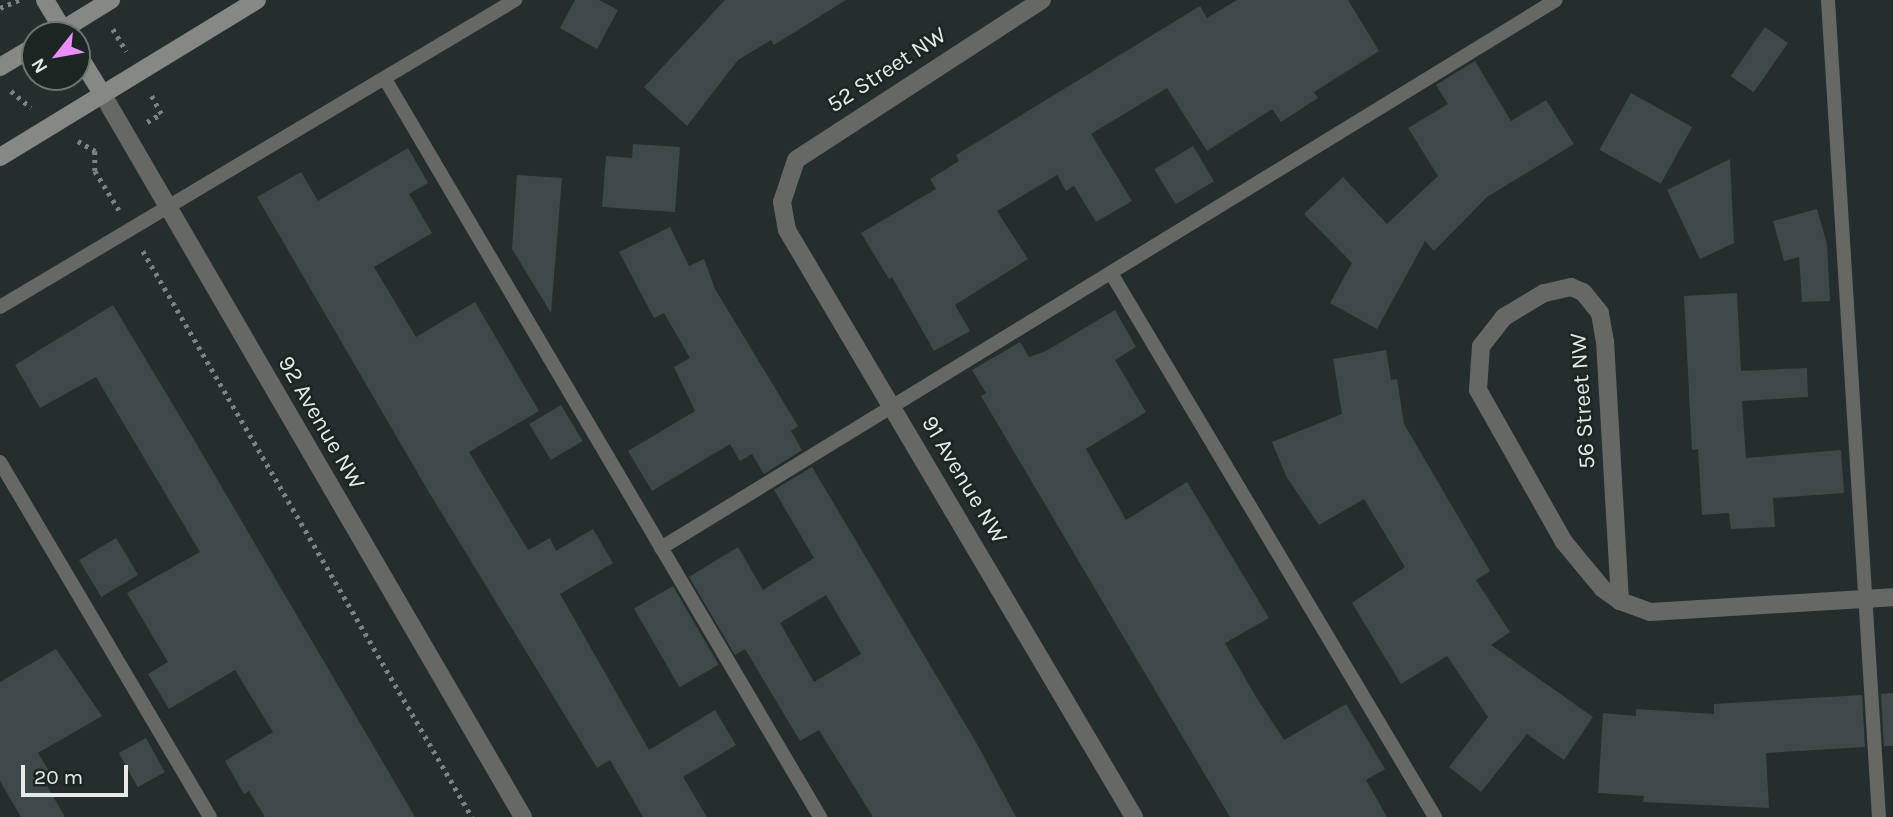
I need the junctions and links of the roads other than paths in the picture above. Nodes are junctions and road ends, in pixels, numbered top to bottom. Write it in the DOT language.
graph roads {
  1 [pos="45,0"];
  2 [pos="111,0"];
  3 [pos="257,0"];
  4 [pos="515,0"];
  5 [pos="1042,0"];
  6 [pos="1556,0"];
  7 [pos="1824,2"];
  8 [pos="55,21"];
  9 [pos="79,21"];
  10 [pos="21,54"];
  11 [pos="0,67"];
  12 [pos="91,75"];
  13 [pos="385,79"];
  14 [pos="103,95"];
  15 [pos="0,157"];
  16 [pos="796,160"];
  17 [pos="167,209"];
  18 [pos="1111,273"];
  19 [pos="0,307"];
  20 [pos="892,407"];
  21 [pos="0,462"];
  22 [pos="662,548"];
  23 [pos="1893,597"];
  24 [pos="1865,598"];
  25 [pos="1620,601"];
  26 [pos="205,815"];
  27 [pos="523,817"];
  28 [pos="820,817"];
  29 [pos="1134,817"];
  30 [pos="1435,817"];
  31 [pos="1879,817"];
  1 -- 8 [label="main road"];
  2 -- 9 [label="main road"];
  3 -- 14 [label="main road"];
  4 -- 13 [label="lane"];
  5 -- 16 [label="street, 52 Street NW"];
  6 -- 18 [label="lane"];
  7 -- 24 [label="lane"];
  10 -- 11 [label="main road"];
  12 -- 14 [label="main road, 92 Avenue NW"];
  13 -- 17 [label="lane"];
  13 -- 22 [label="lane"];
  14 -- 15 [label="main road"];
  14 -- 17 [label="street, 92 Avenue NW"];
  16 -- 20 [label="street, 91 Avenue NW"];
  17 -- 19 [label="lane"];
  17 -- 27 [label="street, 92 Avenue NW"];
  18 -- 20 [label="lane"];
  18 -- 30 [label="lane"];
  20 -- 22 [label="lane"];
  20 -- 29 [label="street, 91 Avenue NW"];
  21 -- 26 [label="lane"];
  22 -- 28 [label="lane"];
  23 -- 24 [label="street, 56 Street NW"];
  24 -- 25 [label="street, 56 Street NW"];
  24 -- 31 [label="lane"];
  25 -- 25 [label="street, 56 Street NW"];
}
